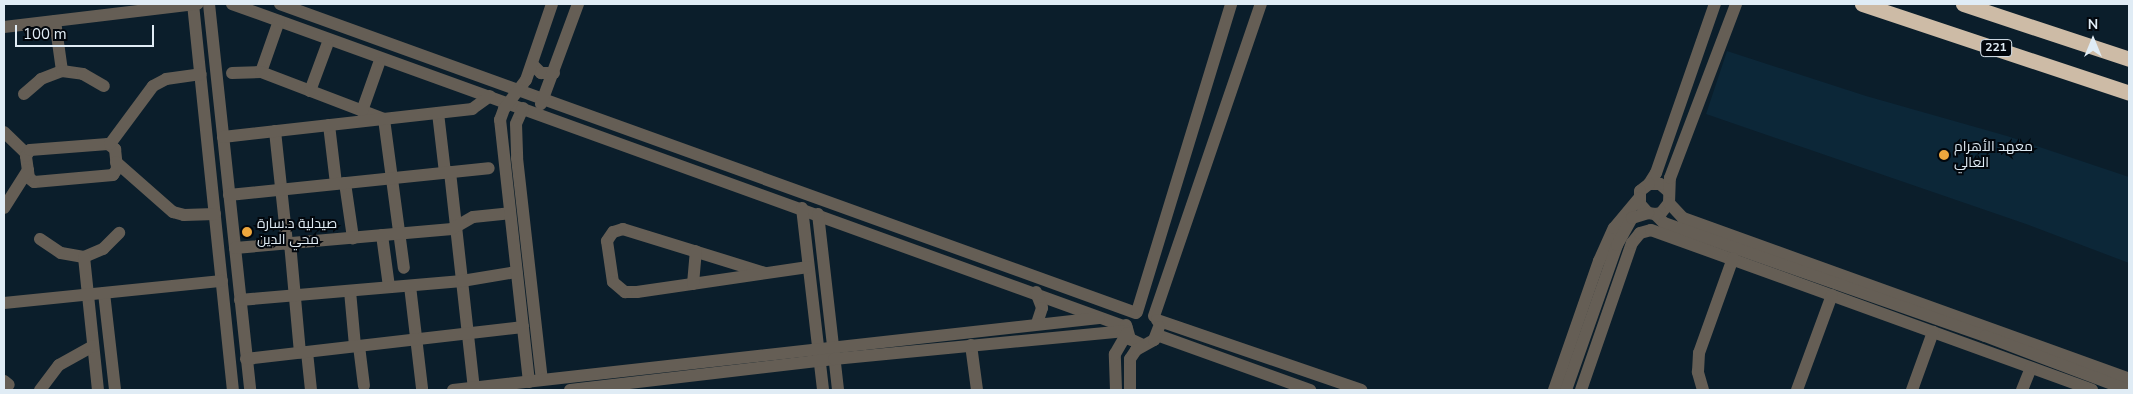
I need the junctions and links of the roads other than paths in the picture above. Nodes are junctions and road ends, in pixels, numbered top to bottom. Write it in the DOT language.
graph roads {
  1 [pos="193,4"];
  2 [pos="198,4"];
  3 [pos="209,4"];
  4 [pos="232,4"];
  5 [pos="280,4"];
  6 [pos="552,4"];
  7 [pos="578,4"];
  8 [pos="1231,4"];
  9 [pos="1261,4"];
  10 [pos="1715,4"];
  11 [pos="1736,4"];
  12 [pos="1862,4"];
  13 [pos="1963,4"];
  14 [pos="55,21"];
  15 [pos="279,21"];
  16 [pos="4,27"];
  17 [pos="367,35"];
  18 [pos="327,45"];
  19 [pos="361,50"];
  20 [pos="2129,59"];
  21 [pos="379,63"];
  22 [pos="532,64"];
  23 [pos="62,71"];
  24 [pos="261,72"];
  25 [pos="232,73"];
  26 [pos="554,73"];
  27 [pos="201,74"];
  28 [pos="104,86"];
  29 [pos="520,90"];
  30 [pos="310,91"];
  31 [pos="2129,93"];
  32 [pos="24,94"];
  33 [pos="1684,94"];
  34 [pos="490,96"];
  35 [pos="545,99"];
  36 [pos="1700,100"];
  37 [pos="510,103"];
  38 [pos="528,109"];
  39 [pos="362,111"];
  40 [pos="221,113"];
  41 [pos="438,113"];
  42 [pos="205,114"];
  43 [pos="384,119"];
  44 [pos="1674,123"];
  45 [pos="329,125"];
  46 [pos="1689,128"];
  47 [pos="275,131"];
  48 [pos="4,132"];
  49 [pos="223,137"];
  50 [pos="110,144"];
  51 [pos="27,154"];
  52 [pos="700,154"];
  53 [pos="116,162"];
  54 [pos="518,165"];
  55 [pos="503,166"];
  56 [pos="489,168"];
  57 [pos="28,170"];
  58 [pos="694,170"];
  59 [pos="447,172"];
  60 [pos="392,178"];
  61 [pos="340,183"];
  62 [pos="1649,184"];
  63 [pos="281,189"];
  64 [pos="229,195"];
  65 [pos="1669,197"];
  66 [pos="1639,198"];
  67 [pos="4,208"];
  68 [pos="802,208"];
  69 [pos="510,213"];
  70 [pos="215,214"];
  71 [pos="818,214"];
  72 [pos="1652,214"];
  73 [pos="456,226"];
  74 [pos="119,233"];
  75 [pos="400,234"];
  76 [pos="382,235"];
  77 [pos="353,238"];
  78 [pos="40,240"];
  79 [pos="944,242"];
  80 [pos="289,244"];
  81 [pos="235,248"];
  82 [pos="696,252"];
  83 [pos="84,256"];
  84 [pos="938,257"];
  85 [pos="1733,258"];
  86 [pos="808,266"];
  87 [pos="404,268"];
  88 [pos="516,272"];
  89 [pos="1785,272"];
  90 [pos="765,273"];
  91 [pos="222,281"];
  92 [pos="462,281"];
  93 [pos="693,284"];
  94 [pos="410,286"];
  95 [pos="389,287"];
  96 [pos="350,291"];
  97 [pos="1036,292"];
  98 [pos="104,293"];
  99 [pos="87,295"];
  100 [pos="1832,295"];
  101 [pos="295,296"];
  102 [pos="240,300"];
  103 [pos="1110,301"];
  104 [pos="4,303"];
  105 [pos="1136,313"];
  106 [pos="1105,317"];
  107 [pos="1155,318"];
  108 [pos="1037,323"];
  109 [pos="523,327"];
  110 [pos="1126,330"];
  111 [pos="1933,332"];
  112 [pos="468,333"];
  113 [pos="1098,334"];
  114 [pos="933,335"];
  115 [pos="1157,335"];
  116 [pos="1985,336"];
  117 [pos="416,339"];
  118 [pos="972,345"];
  119 [pos="1143,345"];
  120 [pos="93,346"];
  121 [pos="357,346"];
  122 [pos="935,349"];
  123 [pos="1980,349"];
  124 [pos="303,352"];
  125 [pos="834,353"];
  126 [pos="1115,354"];
  127 [pos="819,355"];
  128 [pos="2052,355"];
  129 [pos="246,359"];
  130 [pos="1114,368"];
  131 [pos="1128,368"];
  132 [pos="2030,368"];
  133 [pos="666,372"];
  134 [pos="2129,379"];
  135 [pos="535,381"];
  136 [pos="364,386"];
  137 [pos="422,388"];
  138 [pos="474,389"];
  139 [pos="40,390"];
  140 [pos="98,390"];
  141 [pos="115,390"];
  142 [pos="233,390"];
  143 [pos="250,390"];
  144 [pos="311,390"];
  145 [pos="453,390"];
  146 [pos="570,390"];
  147 [pos="823,390"];
  148 [pos="838,390"];
  149 [pos="976,390"];
  150 [pos="1116,390"];
  151 [pos="1130,390"];
  152 [pos="1310,390"];
  153 [pos="1361,390"];
  154 [pos="1554,390"];
  155 [pos="1566,390"];
  156 [pos="1581,390"];
  157 [pos="1703,390"];
  158 [pos="1797,390"];
  159 [pos="1912,390"];
  160 [pos="2022,390"];
  161 [pos="2092,390"];
  162 [pos="2128,390"];
  1 -- 2 [label="street"];
  1 -- 14 [label="street"];
  1 -- 27 [label="street"];
  3 -- 40 [label="street"];
  4 -- 15 [label="street"];
  5 -- 17 [label="street"];
  6 -- 22 [label="street"];
  7 -- 26 [label="street"];
  8 -- 105 [label="street"];
  9 -- 107 [label="street"];
  10 -- 33 [label="street"];
  11 -- 36 [label="street"];
  12 -- 31 [label="highway, 221"];
  13 -- 20 [label="highway, 221"];
  14 -- 16 [label="street"];
  14 -- 23 [label="street"];
  15 -- 19 [label="street"];
  15 -- 24 [label="street"];
  17 -- 19 [label="street"];
  17 -- 29 [label="street"];
  18 -- 30 [label="street"];
  19 -- 34 [label="street"];
  21 -- 39 [label="street"];
  22 -- 26 [label="street"];
  22 -- 29 [label="street"];
  23 -- 28 [label="street"];
  23 -- 32 [label="street"];
  24 -- 25 [label="street"];
  24 -- 30 [label="street"];
  26 -- 35 [label="street"];
  27 -- 42 [label="street"];
  27 -- 50 [label="street"];
  29 -- 35 [label="street"];
  29 -- 37 [label="street"];
  30 -- 39 [label="street"];
  33 -- 36 [label="street"];
  33 -- 44 [label="street"];
  34 -- 37 [label="street"];
  34 -- 41 [label="street"];
  35 -- 38 [label="street"];
  35 -- 52 [label="street"];
  36 -- 46 [label="street"];
  37 -- 38 [label="street"];
  37 -- 55 [label="street"];
  38 -- 54 [label="street"];
  38 -- 58 [label="street"];
  39 -- 43 [label="street"];
  40 -- 42 [label="street"];
  40 -- 49 [label="street"];
  41 -- 43 [label="street"];
  41 -- 59 [label="street"];
  42 -- 70 [label="street"];
  43 -- 45 [label="street"];
  43 -- 60 [label="street"];
  44 -- 46 [label="street"];
  44 -- 62 [label="street"];
  45 -- 47 [label="street"];
  45 -- 61 [label="street"];
  46 -- 65 [label="street"];
  47 -- 49 [label="street"];
  47 -- 63 [label="street"];
  48 -- 51 [label="street"];
  49 -- 64 [label="street"];
  50 -- 51 [label="street"];
  50 -- 53 [label="street"];
  51 -- 57 [label="street"];
  52 -- 58 [label="street"];
  52 -- 79 [label="street"];
  53 -- 57 [label="street"];
  53 -- 70 [label="street"];
  54 -- 55 [label="street"];
  54 -- 135 [label="street"];
  55 -- 69 [label="street"];
  56 -- 59 [label="street"];
  57 -- 67 [label="street"];
  58 -- 68 [label="street"];
  59 -- 60 [label="street"];
  59 -- 73 [label="street"];
  60 -- 61 [label="street"];
  60 -- 75 [label="street"];
  61 -- 63 [label="street"];
  61 -- 77 [label="street"];
  62 -- 65 [label="street"];
  62 -- 66 [label="street"];
  63 -- 64 [label="street"];
  63 -- 80 [label="street"];
  64 -- 81 [label="street"];
  65 -- 72 [label="street"];
  65 -- 128 [label="street"];
  66 -- 72 [label="street"];
  66 -- 154 [label="street"];
  68 -- 71 [label="street"];
  68 -- 86 [label="street"];
  69 -- 73 [label="street"];
  69 -- 88 [label="street"];
  70 -- 91 [label="street"];
  71 -- 84 [label="street"];
  71 -- 125 [label="street"];
  72 -- 89 [label="street"];
  72 -- 155 [label="street"];
  73 -- 75 [label="street"];
  73 -- 92 [label="street"];
  74 -- 83 [label="street"];
  75 -- 76 [label="street"];
  75 -- 87 [label="street"];
  76 -- 77 [label="street"];
  76 -- 95 [label="street"];
  77 -- 80 [label="street"];
  78 -- 83 [label="street"];
  79 -- 84 [label="street"];
  79 -- 103 [label="street"];
  80 -- 81 [label="street"];
  80 -- 101 [label="street"];
  81 -- 102 [label="street"];
  82 -- 90 [label="street"];
  82 -- 93 [label="street"];
  82 -- 93 [label="street"];
  83 -- 99 [label="street"];
  84 -- 97 [label="street"];
  85 -- 89 [label="street"];
  85 -- 156 [label="street"];
  85 -- 157 [label="street"];
  86 -- 90 [label="street"];
  86 -- 127 [label="street"];
  88 -- 92 [label="street"];
  88 -- 109 [label="street"];
  89 -- 100 [label="street"];
  89 -- 116 [label="street"];
  90 -- 93 [label="street"];
  91 -- 98 [label="street"];
  91 -- 142 [label="street"];
  92 -- 94 [label="street"];
  92 -- 112 [label="street"];
  94 -- 95 [label="street"];
  94 -- 117 [label="street"];
  95 -- 96 [label="street"];
  96 -- 101 [label="street"];
  96 -- 121 [label="street"];
  97 -- 106 [label="street"];
  97 -- 108 [label="street"];
  98 -- 99 [label="street"];
  98 -- 141 [label="street"];
  99 -- 104 [label="street"];
  99 -- 120 [label="street"];
  100 -- 111 [label="street"];
  100 -- 158 [label="street"];
  101 -- 102 [label="street"];
  101 -- 124 [label="street"];
  102 -- 129 [label="street"];
  103 -- 105 [label="street"];
  103 -- 106 [label="street"];
  105 -- 107 [label="street"];
  105 -- 110 [label="street"];
  106 -- 108 [label="street"];
  106 -- 110 [label="street"];
  107 -- 115 [label="street"];
  107 -- 153 [label="street"];
  108 -- 114 [label="street"];
  109 -- 112 [label="street"];
  109 -- 135 [label="street"];
  110 -- 113 [label="street"];
  110 -- 119 [label="street"];
  110 -- 126 [label="street"];
  111 -- 123 [label="street"];
  111 -- 159 [label="street"];
  112 -- 117 [label="street"];
  112 -- 138 [label="street"];
  113 -- 118 [label="street"];
  113 -- 126 [label="street"];
  114 -- 122 [label="street"];
  114 -- 125 [label="street"];
  115 -- 119 [label="street"];
  115 -- 152 [label="street"];
  116 -- 123 [label="street"];
  116 -- 128 [label="street"];
  117 -- 121 [label="street"];
  117 -- 137 [label="street"];
  118 -- 122 [label="street"];
  118 -- 149 [label="street"];
  119 -- 131 [label="street"];
  120 -- 139 [label="street"];
  120 -- 140 [label="street"];
  121 -- 124 [label="street"];
  121 -- 136 [label="street"];
  122 -- 125 [label="street"];
  123 -- 132 [label="street"];
  124 -- 129 [label="street"];
  124 -- 144 [label="street"];
  125 -- 127 [label="street"];
  125 -- 148 [label="street"];
  126 -- 130 [label="street"];
  127 -- 133 [label="street"];
  127 -- 147 [label="street"];
  128 -- 134 [label="street"];
  128 -- 162 [label="street"];
  129 -- 143 [label="street"];
  130 -- 131 [label="street"];
  130 -- 150 [label="street"];
  131 -- 151 [label="street"];
  132 -- 160 [label="street"];
  132 -- 161 [label="street"];
  133 -- 135 [label="street"];
  133 -- 146 [label="street"];
  135 -- 138 [label="street"];
  138 -- 145 [label="street"];
}
